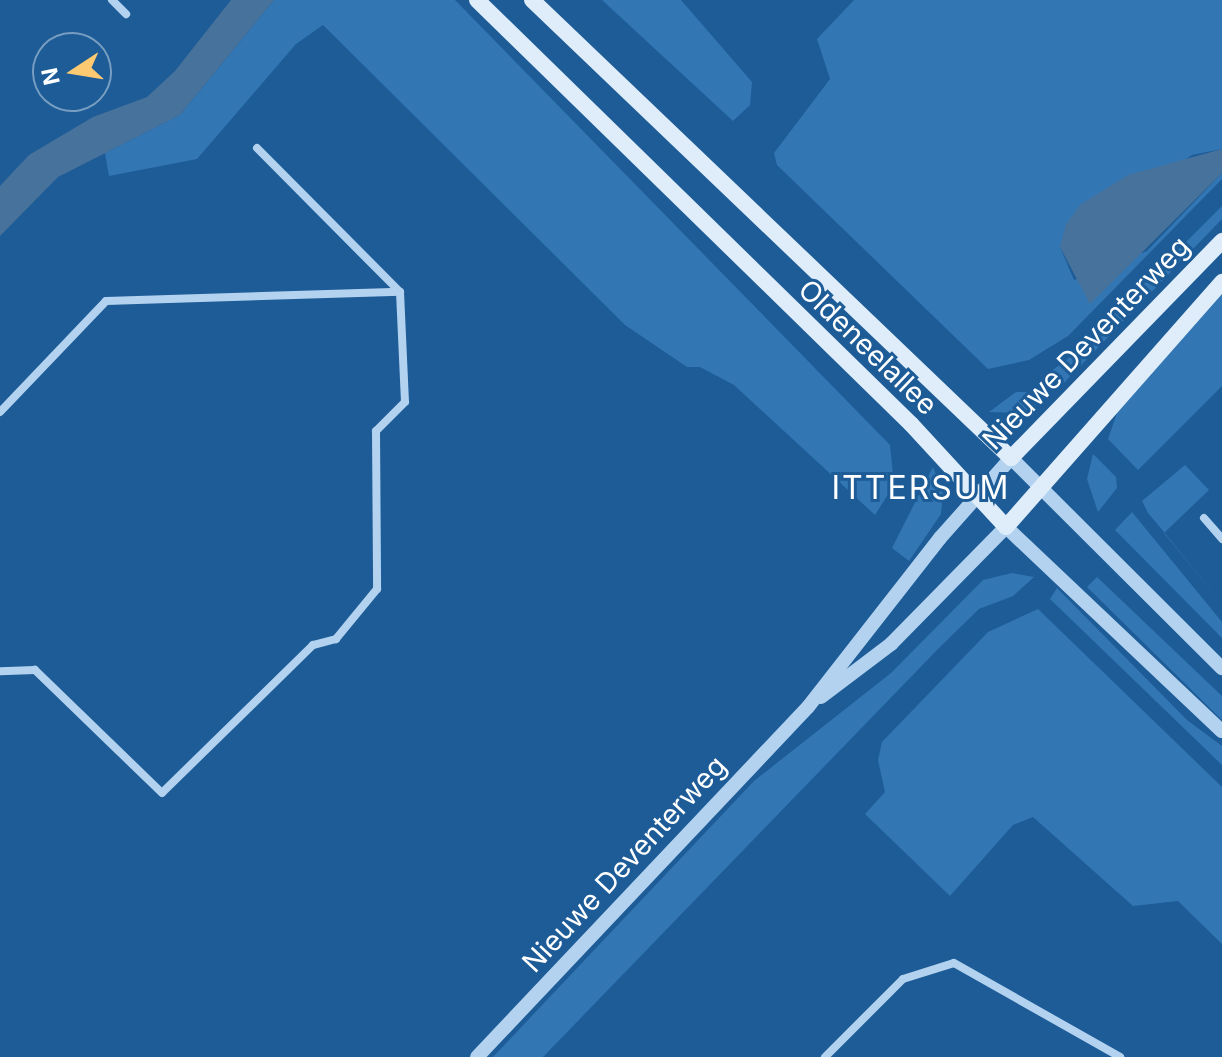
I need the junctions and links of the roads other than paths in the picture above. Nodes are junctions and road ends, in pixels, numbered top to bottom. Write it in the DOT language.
graph roads {
  1 [pos="112,0"];
  2 [pos="477,0"];
  3 [pos="532,0"];
  4 [pos="126,14"];
  5 [pos="257,148"];
  6 [pos="1222,241"];
  7 [pos="1222,282"];
  8 [pos="400,292"];
  9 [pos="0,412"];
  10 [pos="1011,458"];
  11 [pos="1041,488"];
  12 [pos="975,495"];
  13 [pos="1204,518"];
  14 [pos="1006,527"];
  15 [pos="1222,539"];
  16 [pos="1222,668"];
  17 [pos="0,671"];
  18 [pos="808,707"];
  19 [pos="1222,731"];
  20 [pos="477,1057"];
  21 [pos="825,1057"];
  22 [pos="1120,1057"];
  1 -- 4 [label="street"];
  2 -- 12 [label="main road, Oldeneelallee"];
  3 -- 10 [label="main road, Oldeneelallee"];
  5 -- 8 [label="street"];
  6 -- 10 [label="main road, Nieuwe Deventerweg"];
  7 -- 11 [label="main road, Nieuwe Deventerweg"];
  8 -- 9 [label="street"];
  8 -- 17 [label="street"];
  10 -- 11 [label="street, Oldeneelallee"];
  10 -- 12 [label="street, Nieuwe Deventerweg"];
  11 -- 14 [label="main road, Nieuwe Deventerweg"];
  11 -- 16 [label="street, Oldeneelallee"];
  12 -- 14 [label="main road, Oldeneelallee"];
  12 -- 18 [label="street, Nieuwe Deventerweg"];
  13 -- 15 [label="street"];
  14 -- 18 [label="street, Nieuwe Deventerweg"];
  14 -- 19 [label="street, Oldeneelallee"];
  18 -- 20 [label="street, Nieuwe Deventerweg"];
  21 -- 22 [label="street"];
}
